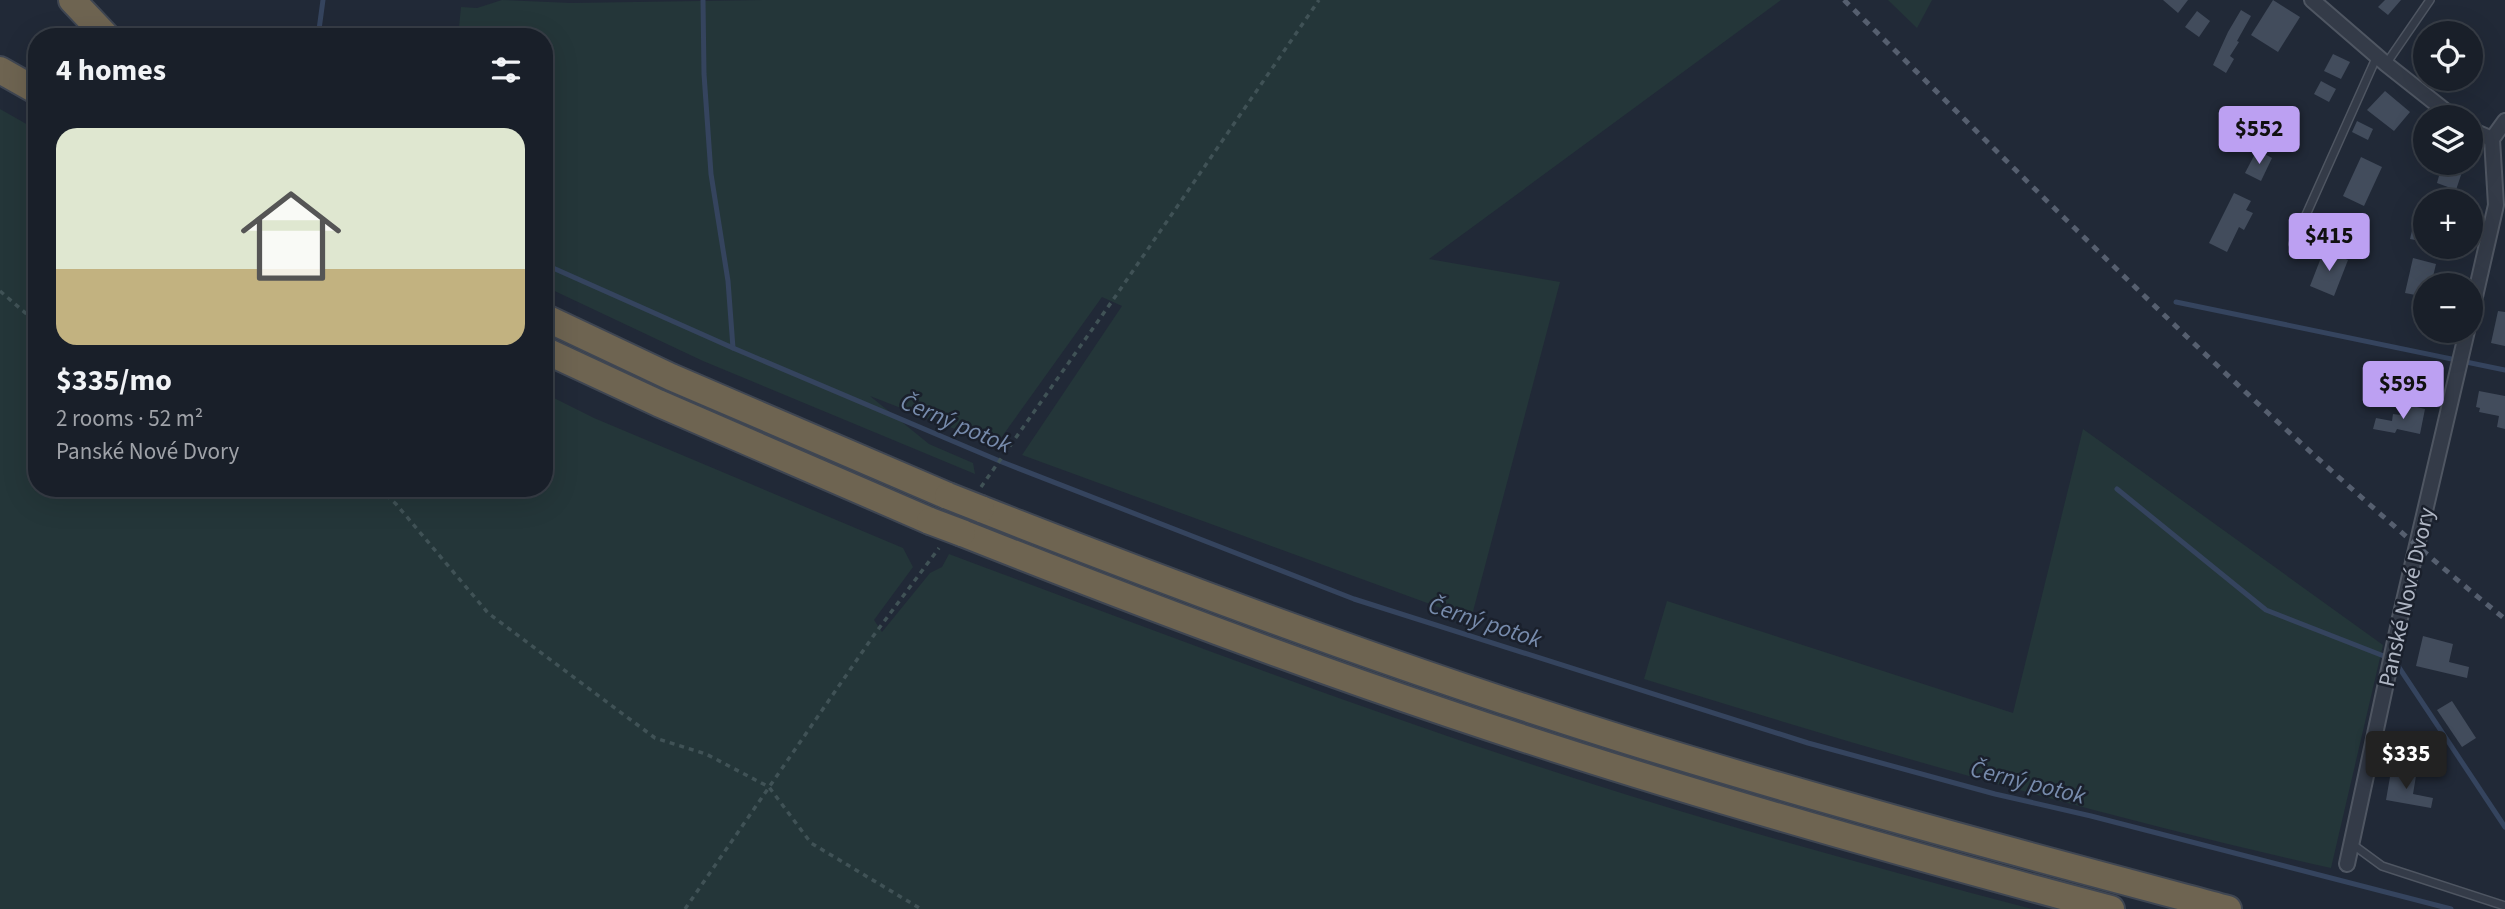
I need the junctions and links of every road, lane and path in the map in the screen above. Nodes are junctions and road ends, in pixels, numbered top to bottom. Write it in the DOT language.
graph roads {
  1 [pos="72,0"];
  2 [pos="1319,0"];
  3 [pos="2312,0"];
  4 [pos="2430,0"];
  5 [pos="98,28"];
  6 [pos="2382,60"];
  7 [pos="0,70"];
  8 [pos="28,86"];
  9 [pos="2438,105"];
  10 [pos="2505,121"];
  11 [pos="2483,135"];
  12 [pos="2492,139"];
  13 [pos="2293,244"];
  14 [pos="2480,273"];
  15 [pos="0,291"];
  16 [pos="28,315"];
  17 [pos="553,321"];
  18 [pos="2464,343"];
  19 [pos="553,354"];
  20 [pos="389,497"];
  21 [pos="981,499"];
  22 [pos="939,549"];
  23 [pos="769,787"];
  24 [pos="2352,844"];
  25 [pos="2347,864"];
  26 [pos="2505,906"];
  27 [pos="685,909"];
  28 [pos="921,909"];
  29 [pos="2111,909"];
  30 [pos="2228,909"];
  1 -- 5 [label="highway"];
  2 -- 21 [label="path"];
  3 -- 6 [label="street"];
  4 -- 6 [label="lane"];
  6 -- 9 [label="street"];
  6 -- 13 [label="lane"];
  7 -- 8 [label="highway"];
  10 -- 12 [label="street"];
  11 -- 12 [label="street"];
  12 -- 14 [label="street"];
  15 -- 16 [label="path"];
  17 -- 21 [label="highway, bridge"];
  18 -- 24 [label="street, Panské Nové Dvory"];
  19 -- 29 [label="highway, bridge"];
  20 -- 23 [label="path"];
  21 -- 30 [label="highway"];
  22 -- 23 [label="path"];
  23 -- 27 [label="path"];
  23 -- 28 [label="path"];
  24 -- 25 [label="street, Panské Nové Dvory"];
  24 -- 26 [label="lane"];
}
